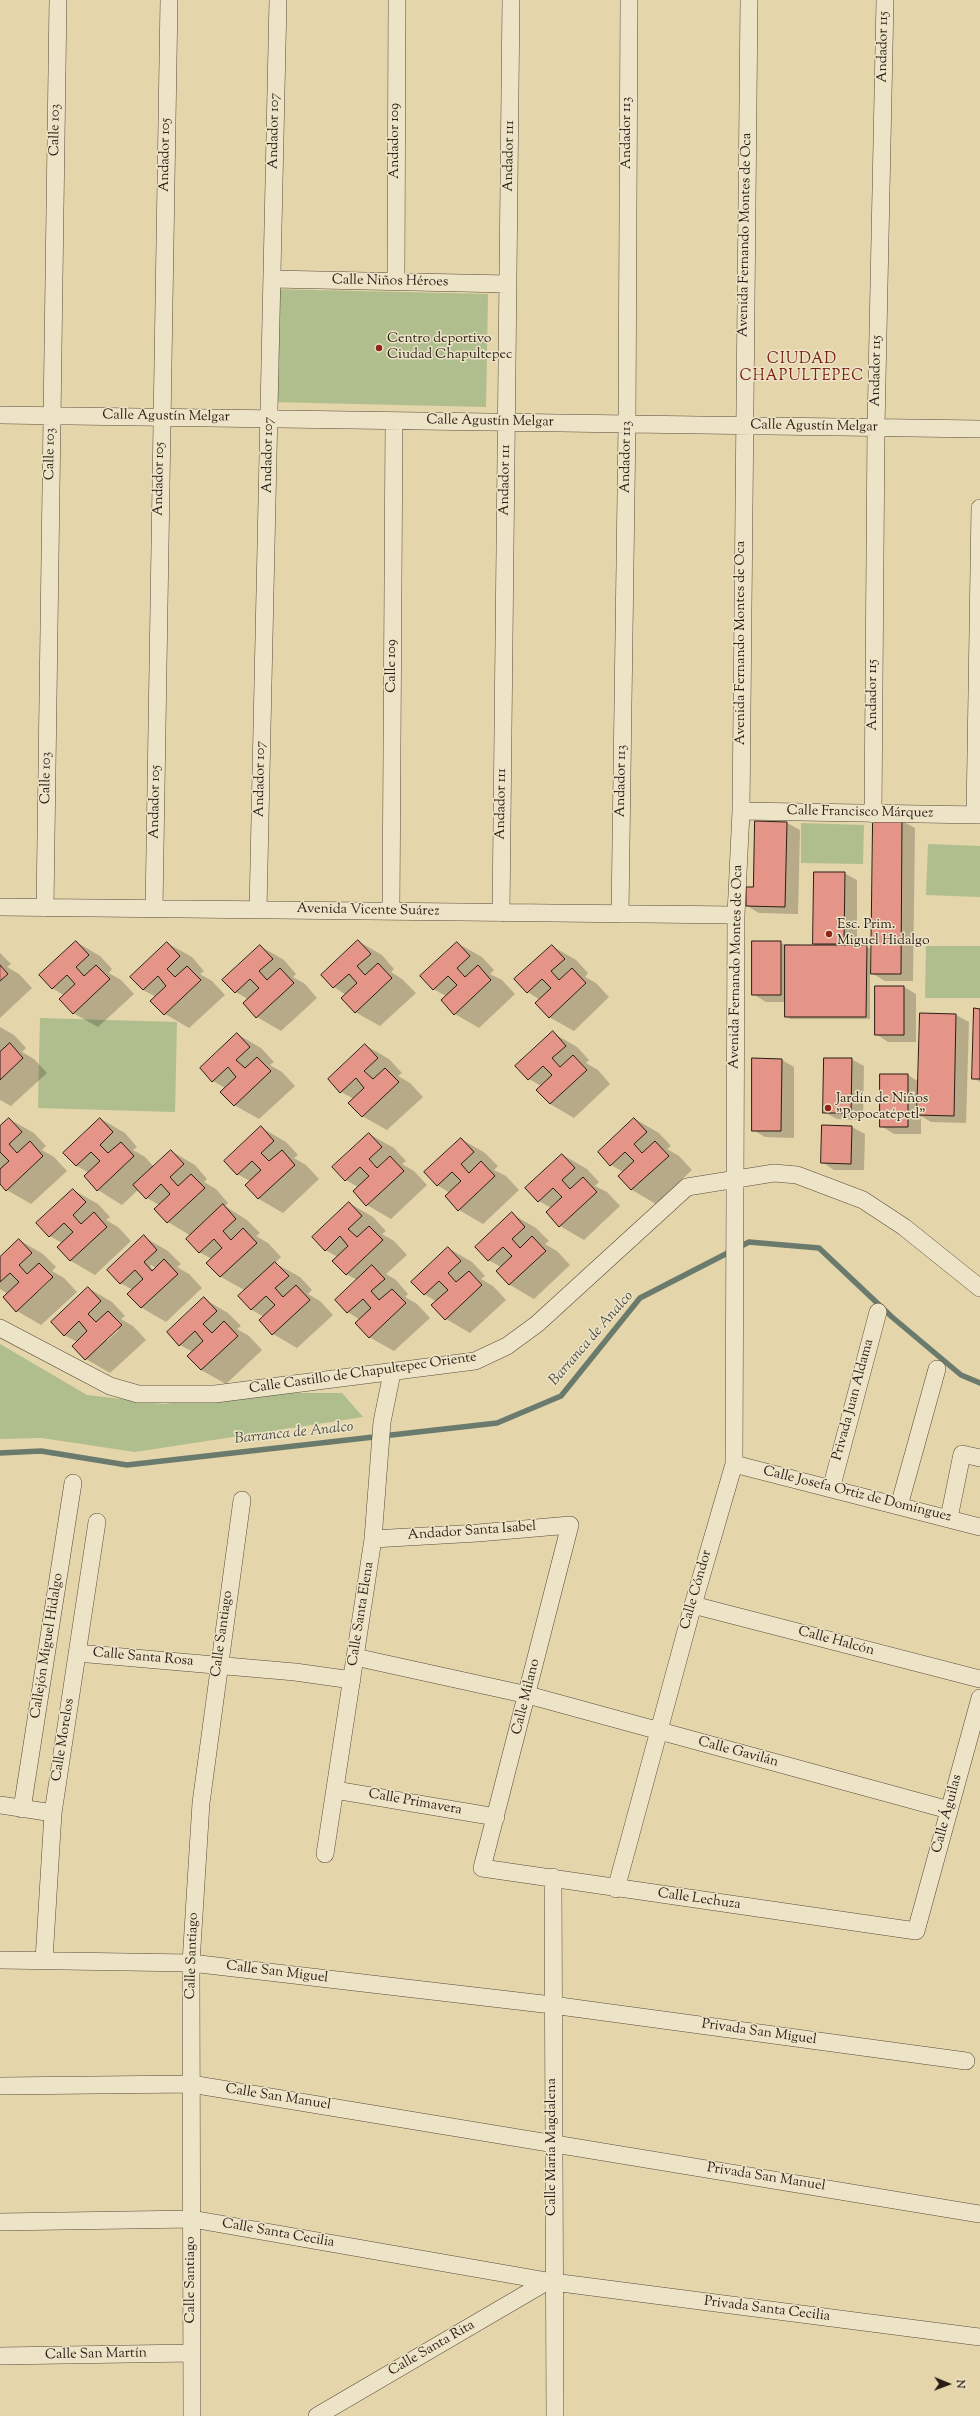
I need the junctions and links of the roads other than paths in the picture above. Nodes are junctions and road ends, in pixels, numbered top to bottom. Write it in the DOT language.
graph roads {
  1 [pos="58,0"];
  2 [pos="169,0"];
  3 [pos="278,0"];
  4 [pos="397,0"];
  5 [pos="511,0"];
  6 [pos="629,0"];
  7 [pos="749,0"];
  8 [pos="885,0"];
  9 [pos="272,279"];
  10 [pos="396,281"];
  11 [pos="508,284"];
  12 [pos="0,415"];
  13 [pos="52,415"];
  14 [pos="161,417"];
  15 [pos="270,419"];
  16 [pos="394,420"];
  17 [pos="507,422"];
  18 [pos="627,424"];
  19 [pos="744,426"];
  20 [pos="876,428"];
  21 [pos="980,429"];
  22 [pos="980,508"];
  23 [pos="741,811"];
  24 [pos="873,814"];
  25 [pos="978,815"];
  26 [pos="0,907"];
  27 [pos="45,908"];
  28 [pos="154,909"];
  29 [pos="258,910"];
  30 [pos="390,911"];
  31 [pos="501,913"];
  32 [pos="620,914"];
  33 [pos="736,915"];
  34 [pos="735,1179"];
  35 [pos="733,1286"];
  36 [pos="980,1288"];
  37 [pos="878,1312"];
  38 [pos="0,1328"];
  39 [pos="937,1369"];
  40 [pos="392,1373"];
  41 [pos="980,1458"];
  42 [pos="734,1464"];
  43 [pos="73,1482"];
  44 [pos="831,1489"];
  45 [pos="242,1500"];
  46 [pos="899,1506"];
  47 [pos="949,1518"];
  48 [pos="97,1522"];
  49 [pos="570,1525"];
  50 [pos="980,1527"];
  51 [pos="373,1539"];
  52 [pos="693,1604"];
  53 [pos="77,1653"];
  54 [pos="355,1658"];
  55 [pos="218,1664"];
  56 [pos="980,1679"];
  57 [pos="352,1680"];
  58 [pos="528,1695"];
  59 [pos="980,1698"];
  60 [pos="659,1732"];
  61 [pos="335,1790"];
  62 [pos="0,1805"];
  63 [pos="22,1809"];
  64 [pos="949,1810"];
  65 [pos="53,1813"];
  66 [pos="496,1817"];
  67 [pos="325,1854"];
  68 [pos="482,1868"];
  69 [pos="553,1877"];
  70 [pos="616,1889"];
  71 [pos="916,1931"];
  72 [pos="0,1960"];
  73 [pos="44,1960"];
  74 [pos="191,1963"];
  75 [pos="552,2005"];
  76 [pos="966,2061"];
  77 [pos="192,2084"];
  78 [pos="0,2086"];
  79 [pos="553,2142"];
  80 [pos="980,2214"];
  81 [pos="192,2219"];
  82 [pos="0,2222"];
  83 [pos="550,2282"];
  84 [pos="980,2337"];
  85 [pos="192,2353"];
  86 [pos="0,2356"];
  87 [pos="192,2416"];
  88 [pos="317,2416"];
  89 [pos="554,2416"];
  1 -- 13 [label="street, Calle 103"];
  2 -- 14 [label="street, Andador 105"];
  3 -- 9 [label="street, Andador 107"];
  4 -- 10 [label="street, Andador 109"];
  5 -- 11 [label="street, Andador 111"];
  6 -- 18 [label="street, Andador 113"];
  7 -- 19 [label="street, Avenida Fernando Montes de Oca"];
  8 -- 20 [label="street, Andador 115"];
  9 -- 10 [label="street, Calle Niños Héroes"];
  9 -- 15 [label="street, Andador 107"];
  10 -- 11 [label="street, Calle Niños Héroes"];
  11 -- 17 [label="street, Andador 111"];
  12 -- 13 [label="street, Calle Agustín Melgar"];
  13 -- 14 [label="street, Calle Agustín Melgar"];
  13 -- 27 [label="street, Calle 103"];
  14 -- 15 [label="street, Calle Agustín Melgar"];
  14 -- 28 [label="street, Andador 105"];
  15 -- 16 [label="street, Calle Agustín Melgar"];
  15 -- 29 [label="street, Andador 107"];
  16 -- 17 [label="street, Calle Agustín Melgar"];
  16 -- 30 [label="street, Calle 109"];
  17 -- 18 [label="street, Calle Agustín Melgar"];
  17 -- 31 [label="street, Andador 111"];
  18 -- 19 [label="street, Calle Agustín Melgar"];
  18 -- 32 [label="street, Andador 113"];
  19 -- 20 [label="street, Calle Agustín Melgar"];
  19 -- 23 [label="street, Avenida Fernando Montes de Oca"];
  20 -- 21 [label="street, Calle Agustín Melgar"];
  20 -- 24 [label="street, Andador 115"];
  22 -- 25 [label="street"];
  23 -- 24 [label="street, Calle Francisco Márquez"];
  23 -- 33 [label="street, Avenida Fernando Montes de Oca"];
  24 -- 25 [label="street, Calle Francisco Márquez"];
  26 -- 27 [label="street, Avenida Vicente Suárez"];
  27 -- 28 [label="street, Avenida Vicente Suárez"];
  28 -- 29 [label="street, Avenida Vicente Suárez"];
  29 -- 30 [label="street, Avenida Vicente Suárez"];
  30 -- 31 [label="street, Avenida Vicente Suárez"];
  31 -- 32 [label="street, Avenida Vicente Suárez"];
  32 -- 33 [label="street, Avenida Vicente Suárez"];
  33 -- 34 [label="street, Avenida Fernando Montes de Oca"];
  34 -- 35 [label="street, Avenida Fernando Montes de Oca"];
  34 -- 36 [label="street, Calle Castillo de Chapultepec Oriente"];
  34 -- 40 [label="street, Calle Castillo de Chapultepec Oriente"];
  35 -- 42 [label="street, Calle Cóndor"];
  37 -- 44 [label="street, Privada Juan Aldama"];
  38 -- 40 [label="street, Calle Castillo de Chapultepec Oriente"];
  39 -- 46 [label="street"];
  40 -- 51 [label="street, Calle Santa Elena"];
  41 -- 47 [label="street"];
  42 -- 44 [label="street, Calle Josefa Ortiz de Domínguez"];
  42 -- 52 [label="street, Calle Cóndor"];
  43 -- 63 [label="street, Callejón Miguel Hidalgo"];
  44 -- 46 [label="street, Calle Josefa Ortiz de Domínguez"];
  45 -- 55 [label="street, Calle Santiago"];
  46 -- 47 [label="street, Calle Josefa Ortiz de Domínguez"];
  47 -- 50 [label="street, Calle Josefa Ortiz de Domínguez"];
  48 -- 53 [label="street, Calle Morelos"];
  49 -- 51 [label="street, Andador Santa Isabel"];
  49 -- 58 [label="street, Calle Milano"];
  51 -- 54 [label="street, Calle Santa Elena"];
  52 -- 56 [label="street, Calle Halcón"];
  52 -- 60 [label="street, Calle Cóndor"];
  53 -- 55 [label="street, Calle Santa Rosa"];
  53 -- 65 [label="street, Calle Morelos"];
  54 -- 57 [label="street, Calle Santa Elena"];
  54 -- 58 [label="street"];
  55 -- 57 [label="street, Calle Santa Rosa"];
  55 -- 74 [label="street, Calle Santiago"];
  57 -- 61 [label="street, Calle Santa Elena"];
  58 -- 60 [label="street, Calle Gavilán"];
  58 -- 66 [label="street, Calle Milano"];
  59 -- 64 [label="street, Calle Águilas"];
  60 -- 64 [label="street, Calle Gavilán"];
  60 -- 70 [label="street, Calle Cóndor"];
  61 -- 66 [label="street, Calle Primavera"];
  61 -- 67 [label="street, Calle Santa Elena"];
  62 -- 63 [label="street"];
  63 -- 65 [label="street"];
  64 -- 71 [label="street, Calle Águilas"];
  65 -- 73 [label="street, Calle Morelos"];
  66 -- 68 [label="street, Calle Milano"];
  68 -- 69 [label="street, Calle Lechuza"];
  69 -- 70 [label="street, Calle Lechuza"];
  69 -- 75 [label="street, Calle María Magdalena"];
  70 -- 71 [label="street, Calle Lechuza"];
  72 -- 73 [label="street, Calle San Miguel"];
  73 -- 74 [label="street, Calle San Miguel"];
  74 -- 75 [label="street, Calle San Miguel"];
  74 -- 77 [label="street, Calle Santiago"];
  75 -- 76 [label="street, Privada San Miguel"];
  75 -- 79 [label="street, Calle María Magdalena"];
  77 -- 78 [label="street, Calle San Manuel"];
  77 -- 79 [label="street, Calle San Manuel"];
  77 -- 81 [label="street, Calle Santiago"];
  79 -- 80 [label="street, Privada San Manuel"];
  79 -- 83 [label="street, Calle María Magdalena"];
  81 -- 82 [label="street, Calle Santa Cecilia"];
  81 -- 83 [label="street, Calle Santa Cecilia"];
  81 -- 85 [label="street, Calle Santiago"];
  83 -- 84 [label="street, Privada Santa Cecilia"];
  83 -- 88 [label="street, Calle Santa Rita"];
  83 -- 89 [label="street, Calle María Magdalena"];
  85 -- 86 [label="street, Calle San Martín"];
  85 -- 87 [label="street, Calle Santiago"];
}
